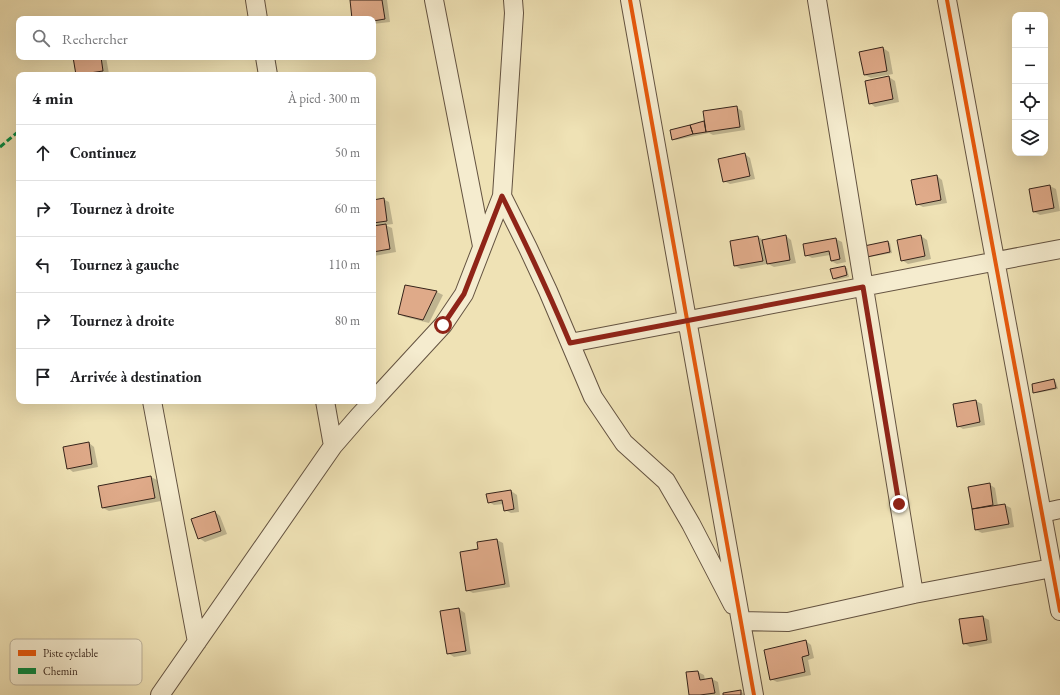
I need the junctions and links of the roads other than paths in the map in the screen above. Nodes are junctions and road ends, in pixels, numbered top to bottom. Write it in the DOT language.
graph roads {
  1 [pos="255,0"];
  2 [pos="434,0"];
  3 [pos="513,0"];
  4 [pos="630,0"];
  5 [pos="817,0"];
  6 [pos="947,0"];
  7 [pos="258,16"];
  8 [pos="266,60"];
  9 [pos="268,72"];
  10 [pos="502,196"];
  11 [pos="482,246"];
  12 [pos="1060,249"];
  13 [pos="995,262"];
  14 [pos="863,287"];
  15 [pos="687,321"];
  16 [pos="570,343"];
  17 [pos="376,398"];
  18 [pos="153,404"];
  19 [pos="326,404"];
  20 [pos="370,404"];
  21 [pos="333,446"];
  22 [pos="1060,509"];
  23 [pos="1042,513"];
  24 [pos="1052,568"];
  25 [pos="914,594"];
  26 [pos="1060,610"];
  27 [pos="741,621"];
  28 [pos="197,642"];
  29 [pos="160,695"];
  30 [pos="754,695"];
  1 -- 7 [label="street"];
  2 -- 11 [label="street"];
  3 -- 10 [label="street"];
  4 -- 15 [label="street"];
  5 -- 14 [label="street"];
  6 -- 13 [label="street"];
  8 -- 9 [label="street"];
  10 -- 11 [label="street"];
  10 -- 16 [label="street"];
  11 -- 17 [label="street"];
  12 -- 13 [label="street"];
  13 -- 14 [label="street"];
  13 -- 23 [label="street"];
  14 -- 15 [label="street"];
  14 -- 25 [label="street"];
  15 -- 16 [label="street"];
  15 -- 27 [label="street"];
  16 -- 27 [label="street"];
  18 -- 28 [label="street"];
  19 -- 21 [label="street"];
  20 -- 21 [label="street"];
  21 -- 28 [label="street"];
  22 -- 23 [label="street"];
  23 -- 24 [label="street"];
  24 -- 25 [label="street"];
  24 -- 26 [label="street"];
  25 -- 27 [label="street"];
  27 -- 30 [label="street"];
  28 -- 29 [label="street"];
}
